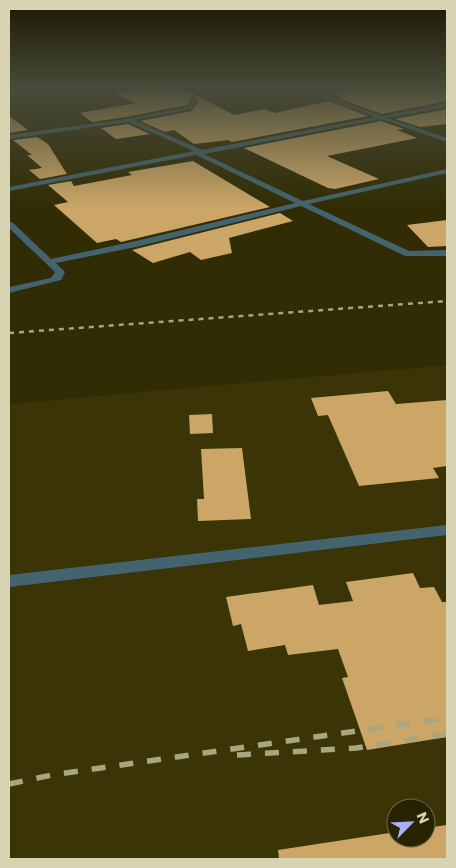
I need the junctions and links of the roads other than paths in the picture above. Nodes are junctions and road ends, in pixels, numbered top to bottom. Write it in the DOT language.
graph roads {
  1 [pos="73,128"];
  2 [pos="148,128"];
  3 [pos="326,128"];
  4 [pos="411,128"];
  5 [pos="9,137"];
  6 [pos="447,140"];
  7 [pos="199,152"];
  8 [pos="447,171"];
  9 [pos="9,189"];
  10 [pos="302,203"];
  11 [pos="9,224"];
  12 [pos="447,253"];
  13 [pos="50,262"];
  14 [pos="9,290"];
  15 [pos="447,530"];
  16 [pos="9,580"];
  1 -- 5 [label="street"];
  2 -- 7 [label="street"];
  3 -- 7 [label="street"];
  4 -- 6 [label="street"];
  7 -- 9 [label="street"];
  7 -- 10 [label="street"];
  8 -- 10 [label="street"];
  10 -- 12 [label="street"];
  10 -- 13 [label="street"];
  11 -- 13 [label="street"];
  13 -- 14 [label="street"];
  15 -- 16 [label="street"];
}
